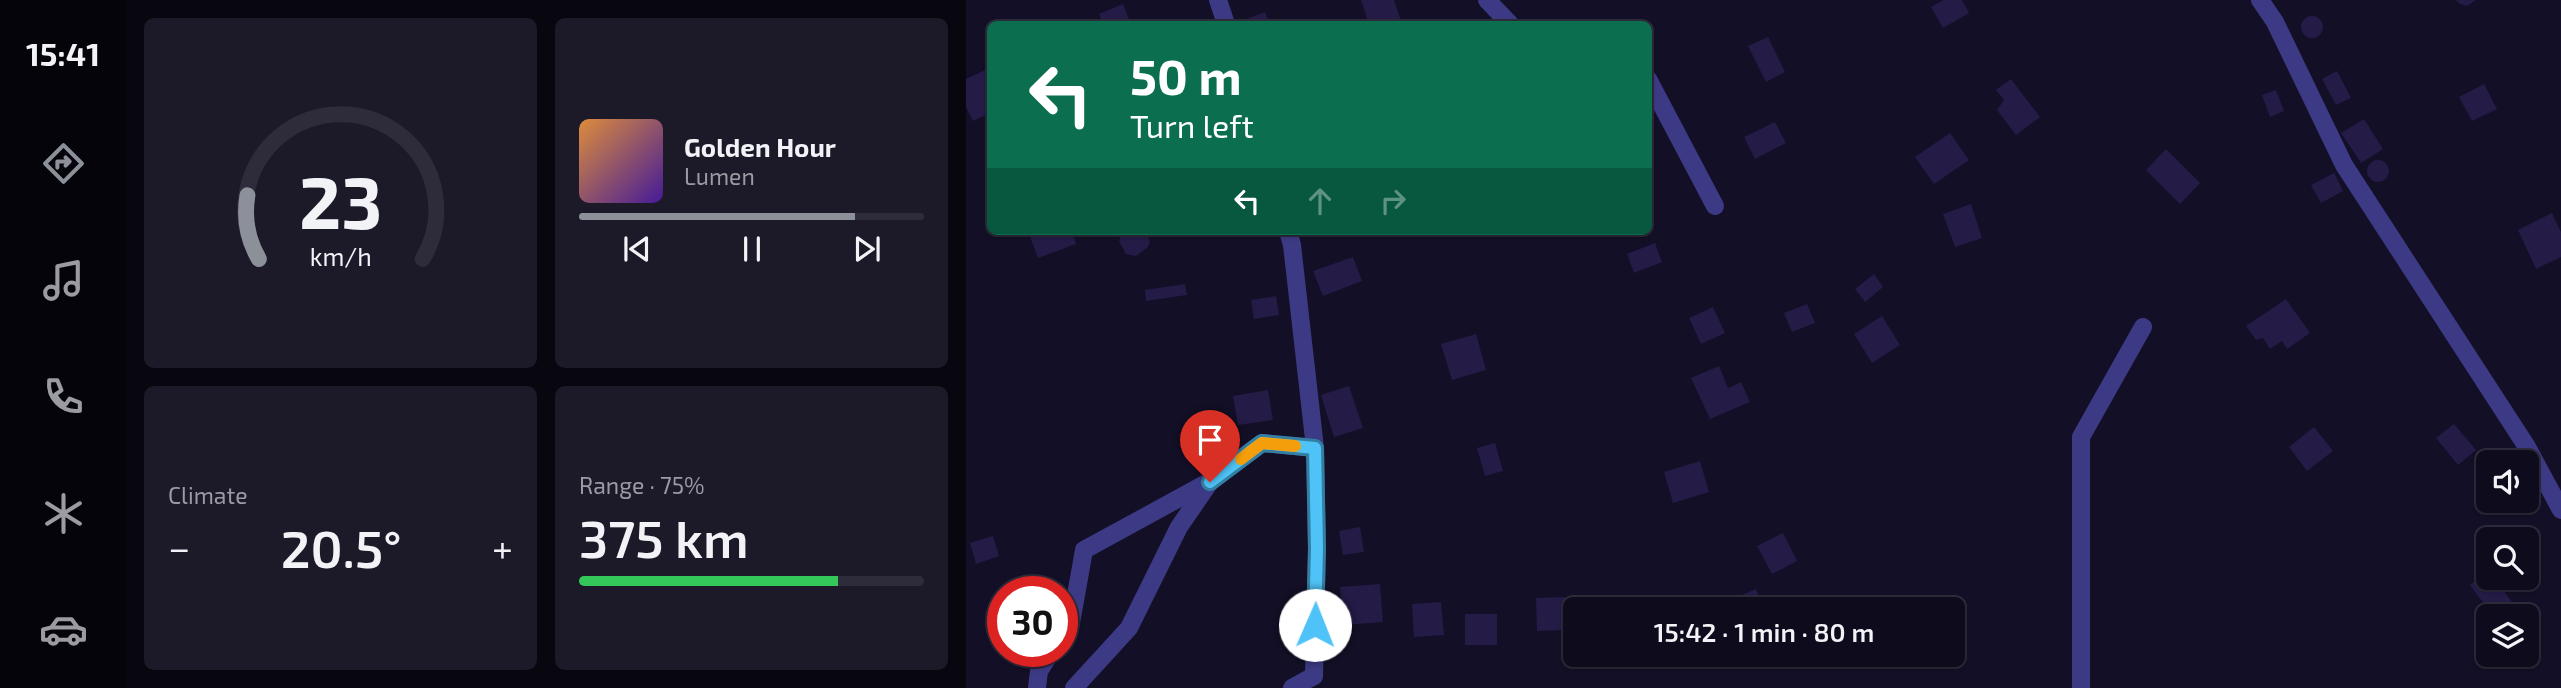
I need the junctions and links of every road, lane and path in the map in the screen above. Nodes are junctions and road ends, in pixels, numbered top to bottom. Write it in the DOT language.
graph roads {
  1 [pos="1218,0"];
  2 [pos="1487,0"];
  3 [pos="2260,0"];
  4 [pos="1225,21"];
  5 [pos="1507,21"];
  6 [pos="1652,87"];
  7 [pos="1715,206"];
  8 [pos="1289,235"];
  9 [pos="2143,327"];
  10 [pos="1315,448"];
  11 [pos="1210,482"];
  12 [pos="2561,510"];
  13 [pos="1078,581"];
  14 [pos="1042,667"];
  15 [pos="1037,688"];
  16 [pos="1074,688"];
  17 [pos="1292,688"];
  18 [pos="2081,688"];
  1 -- 4 [label="street"];
  2 -- 5 [label="street"];
  3 -- 12 [label="street"];
  6 -- 7 [label="street"];
  8 -- 10 [label="street"];
  9 -- 18 [label="street"];
  10 -- 11 [label="street"];
  10 -- 17 [label="street"];
  11 -- 13 [label="street"];
  11 -- 16 [label="street"];
  14 -- 15 [label="street"];
}
